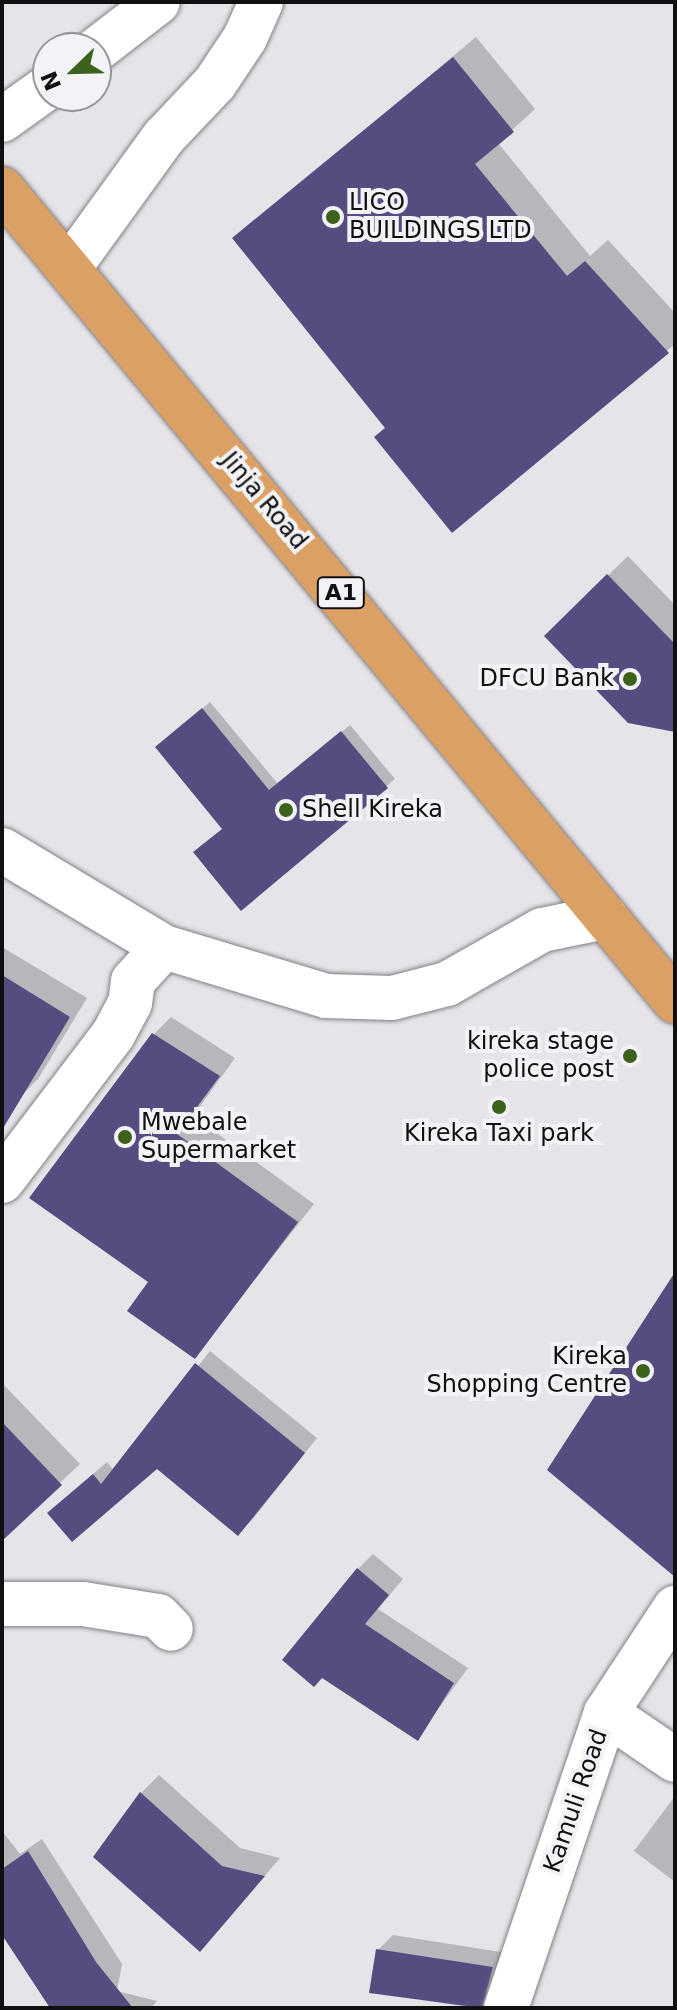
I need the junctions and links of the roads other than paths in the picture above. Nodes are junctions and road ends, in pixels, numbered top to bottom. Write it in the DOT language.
graph roads {
  1 [pos="158,2"];
  2 [pos="261,2"];
  3 [pos="112,38"];
  4 [pos="32,98"];
  5 [pos="2,120"];
  6 [pos="2,189"];
  7 [pos="69,268"];
  8 [pos="2,850"];
  9 [pos="606,917"];
  10 [pos="164,947"];
  11 [pos="675,1001"];
  12 [pos="2,1181"];
  13 [pos="2,1604"];
  14 [pos="675,1608"];
  15 [pos="171,1629"];
  16 [pos="606,1713"];
  17 [pos="675,1760"];
  18 [pos="506,2008"];
  1 -- 3 [label="street"];
  2 -- 7 [label="street"];
  4 -- 5 [label="street"];
  6 -- 7 [label="highway, Jinja Road / A1"];
  7 -- 9 [label="highway, Jinja Road / A1"];
  8 -- 10 [label="street"];
  9 -- 10 [label="street"];
  9 -- 11 [label="highway, Jinja Road / A1"];
  10 -- 12 [label="street"];
  13 -- 15 [label="street"];
  14 -- 16 [label="street, Kamuli Road"];
  16 -- 17 [label="street"];
  16 -- 18 [label="street, Kamuli Road"];
}
